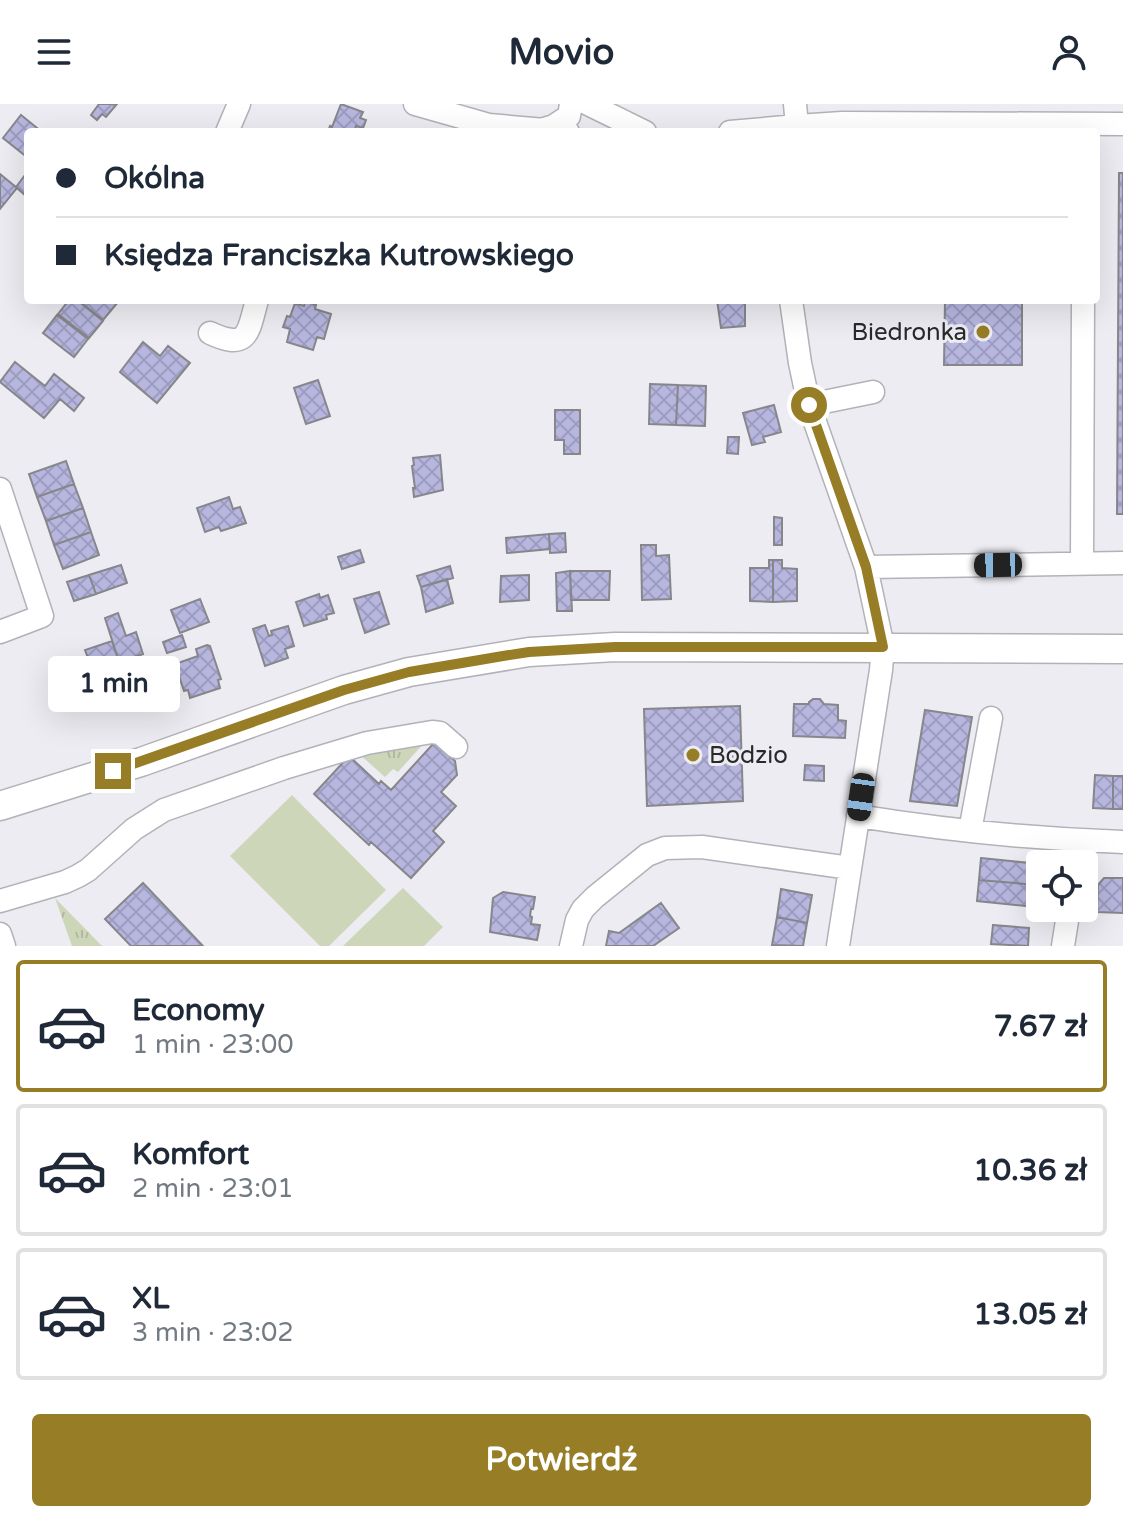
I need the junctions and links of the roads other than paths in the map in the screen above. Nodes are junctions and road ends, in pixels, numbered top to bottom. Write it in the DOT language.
graph roads {
  1 [pos="239,104"];
  2 [pos="415,104"];
  3 [pos="571,104"];
  4 [pos="588,104"];
  5 [pos="796,121"];
  6 [pos="1123,124"];
  7 [pos="229,128"];
  8 [pos="514,128"];
  9 [pos="546,128"];
  10 [pos="637,128"];
  11 [pos="754,128"];
  12 [pos="1085,128"];
  13 [pos="256,304"];
  14 [pos="792,304"];
  15 [pos="1083,304"];
  16 [pos="210,333"];
  17 [pos="873,392"];
  18 [pos="809,405"];
  19 [pos="0,489"];
  20 [pos="1082,563"];
  21 [pos="1123,563"];
  22 [pos="866,567"];
  23 [pos="0,632"];
  24 [pos="883,647"];
  25 [pos="1123,649"];
  26 [pos="991,718"];
  27 [pos="456,747"];
  28 [pos="0,806"];
  29 [pos="858,816"];
  30 [pos="970,831"];
  31 [pos="1080,841"];
  32 [pos="1123,842"];
  33 [pos="1079,850"];
  34 [pos="850,868"];
  35 [pos="0,901"];
  36 [pos="1067,922"];
  37 [pos="0,934"];
  38 [pos="4,946"];
  39 [pos="571,946"];
  40 [pos="838,946"];
  41 [pos="1063,946"];
  1 -- 7 [label="street"];
  2 -- 8 [label="street"];
  3 -- 9 [label="street"];
  4 -- 10 [label="street"];
  5 -- 11 [label="street"];
  5 -- 12 [label="street"];
  6 -- 12 [label="street"];
  13 -- 16 [label="street"];
  14 -- 18 [label="street"];
  15 -- 20 [label="street"];
  17 -- 18 [label="street"];
  18 -- 22 [label="street"];
  19 -- 23 [label="street"];
  20 -- 21 [label="street"];
  20 -- 22 [label="street"];
  22 -- 24 [label="street"];
  24 -- 25 [label="main road"];
  24 -- 28 [label="main road"];
  24 -- 29 [label="street"];
  26 -- 30 [label="street"];
  27 -- 35 [label="street"];
  29 -- 30 [label="street"];
  29 -- 34 [label="street"];
  30 -- 31 [label="street"];
  31 -- 32 [label="street"];
  31 -- 33 [label="street"];
  34 -- 39 [label="street"];
  34 -- 40 [label="street"];
  36 -- 41 [label="street"];
  37 -- 38 [label="street"];
}
